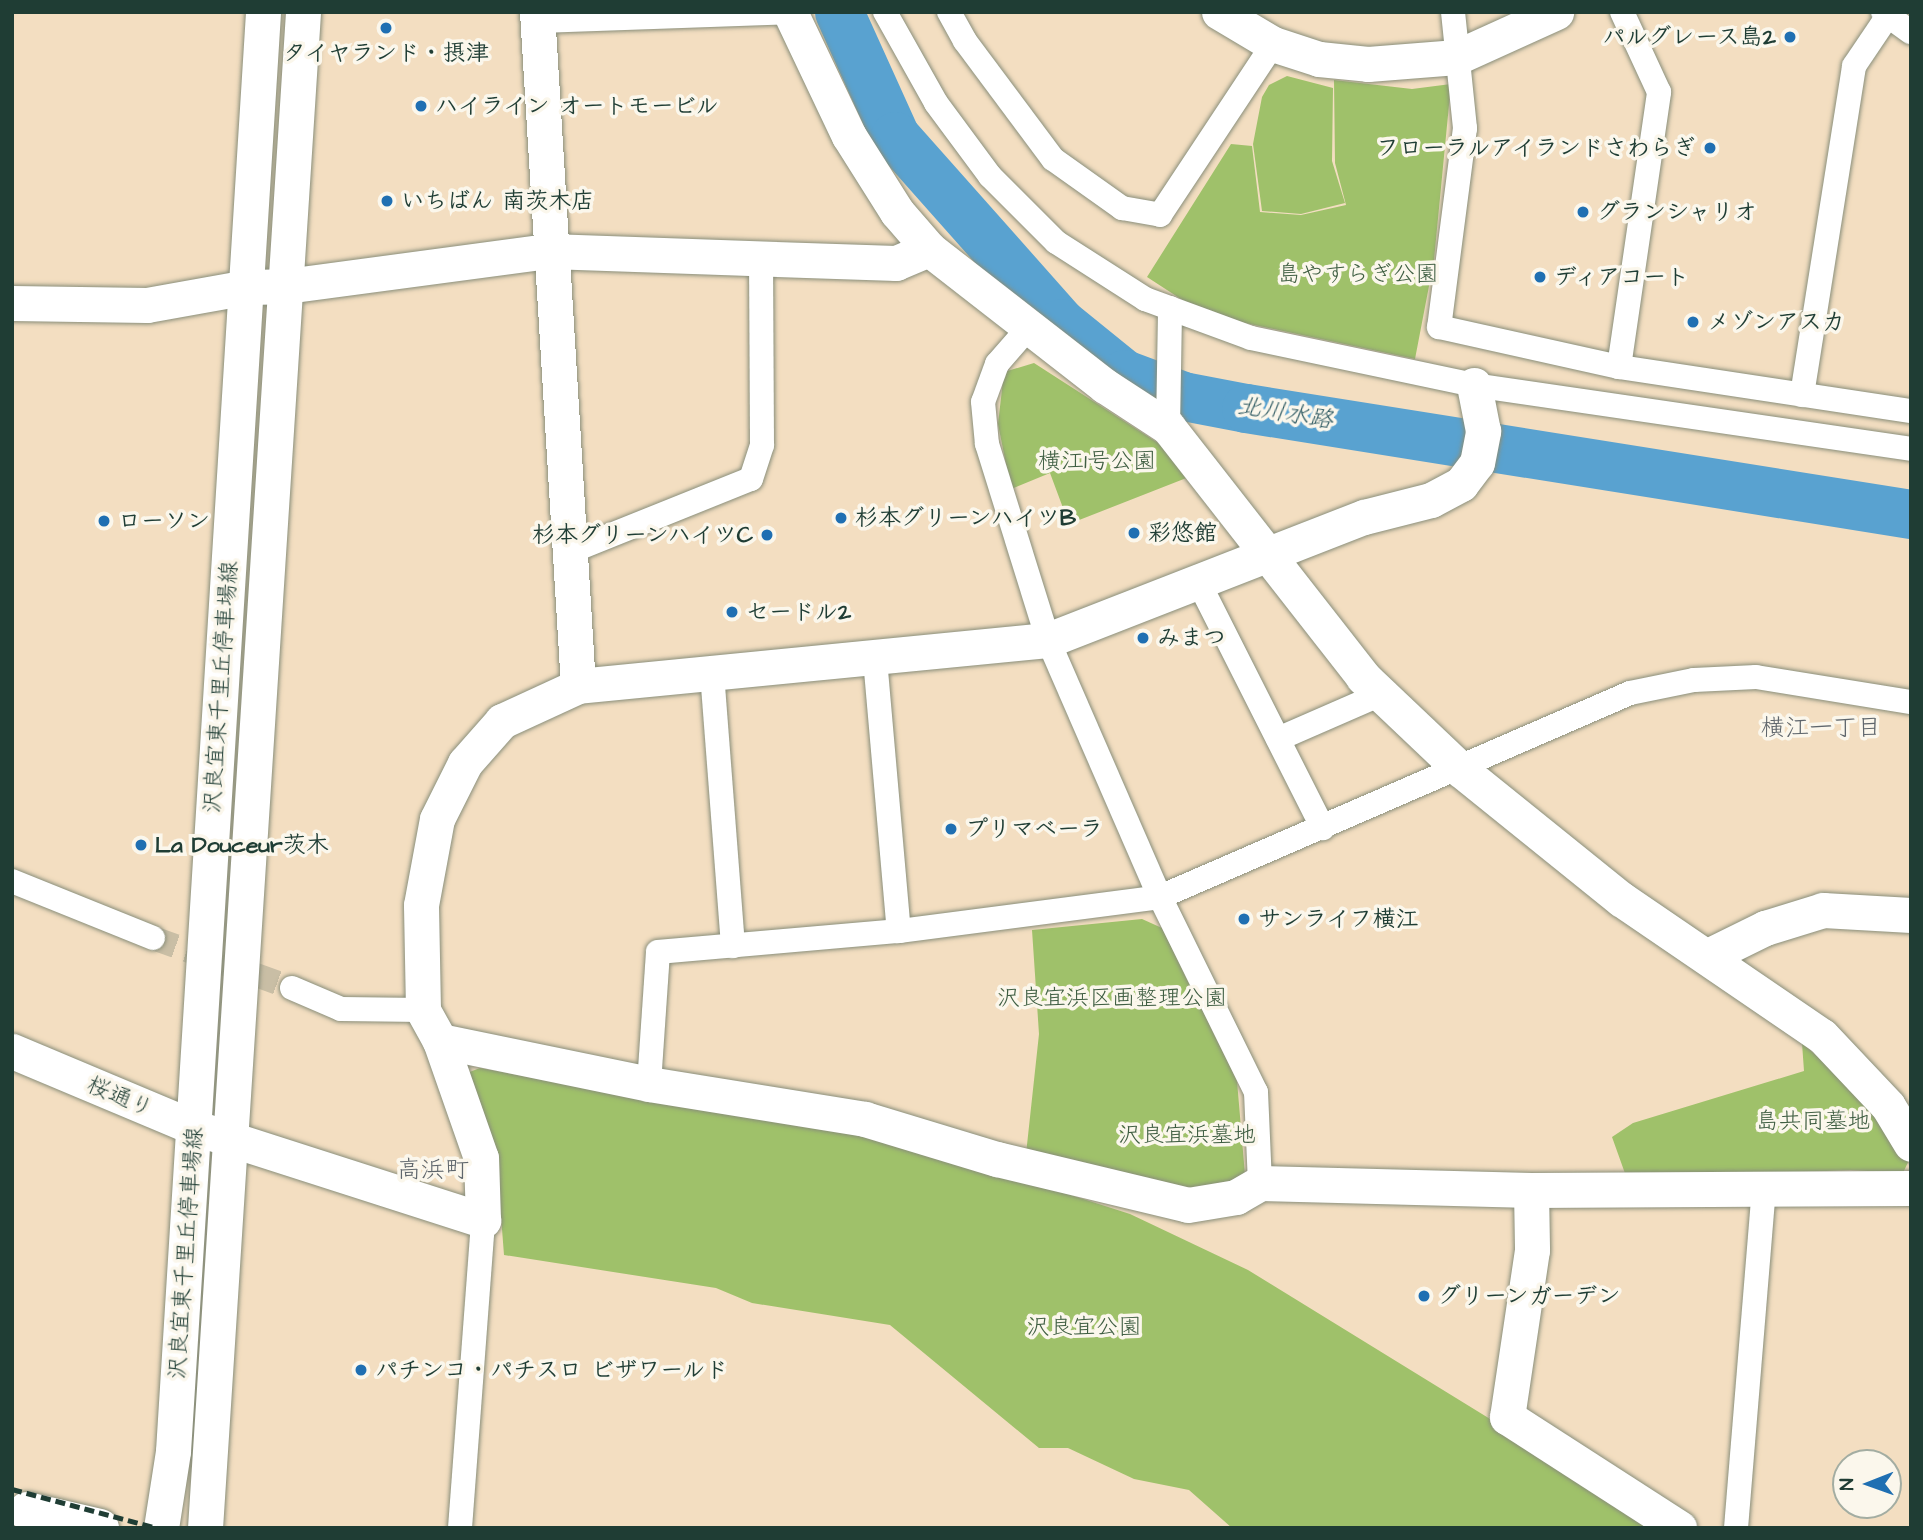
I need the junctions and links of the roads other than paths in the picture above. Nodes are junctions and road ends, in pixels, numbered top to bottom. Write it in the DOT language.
graph roads {
  1 [pos="263,12"];
  2 [pos="303,12"];
  3 [pos="791,12"];
  4 [pos="885,12"];
  5 [pos="949,12"];
  6 [pos="1219,12"];
  7 [pos="1453,12"];
  8 [pos="1556,12"];
  9 [pos="1622,12"];
  10 [pos="1885,15"];
  11 [pos="537,17"];
  12 [pos="1911,32"];
  13 [pos="1273,44"];
  14 [pos="1457,57"];
  15 [pos="929,249"];
  16 [pos="549,251"];
  17 [pos="761,260"];
  18 [pos="286,286"];
  19 [pos="247,287"];
  20 [pos="12,303"];
  21 [pos="1170,308"];
  22 [pos="1030,326"];
  23 [pos="1619,367"];
  24 [pos="1474,385"];
  25 [pos="1802,396"];
  26 [pos="1911,411"];
  27 [pos="1168,427"];
  28 [pos="1911,449"];
  29 [pos="569,552"];
  30 [pos="1266,555"];
  31 [pos="1198,581"];
  32 [pos="1048,640"];
  33 [pos="875,659"];
  34 [pos="712,673"];
  35 [pos="578,686"];
  36 [pos="1381,694"];
  37 [pos="1911,702"];
  38 [pos="1278,740"];
  39 [pos="1461,769"];
  40 [pos="1323,828"];
  41 [pos="12,881"];
  42 [pos="1160,897"];
  43 [pos="1911,915"];
  44 [pos="899,931"];
  45 [pos="153,938"];
  46 [pos="733,946"];
  47 [pos="1708,956"];
  48 [pos="292,988"];
  49 [pos="423,1010"];
  50 [pos="440,1041"];
  51 [pos="12,1051"];
  52 [pos="649,1084"];
  53 [pos="193,1127"];
  54 [pos="229,1140"];
  55 [pos="1911,1143"];
  56 [pos="1260,1183"];
  57 [pos="1911,1188"];
  58 [pos="1764,1189"];
  59 [pos="1531,1190"];
  60 [pos="483,1220"];
  61 [pos="27,1511"];
  62 [pos="100,1528"];
  63 [pos="161,1528"];
  64 [pos="205,1528"];
  65 [pos="460,1528"];
  66 [pos="1679,1528"];
  67 [pos="1736,1528"];
  1 -- 19 [label="street, 沢良宜東千里丘停車場線"];
  2 -- 18 [label="street, 沢良宜東千里丘停車場線"];
  3 -- 11 [label="street"];
  3 -- 15 [label="street"];
  4 -- 21 [label="street"];
  5 -- 13 [label="street"];
  6 -- 13 [label="street"];
  7 -- 14 [label="street"];
  8 -- 14 [label="street"];
  9 -- 23 [label="street"];
  10 -- 12 [label="street"];
  10 -- 25 [label="street"];
  11 -- 16 [label="street"];
  13 -- 14 [label="street"];
  14 -- 23 [label="street"];
  15 -- 17 [label="street"];
  15 -- 22 [label="street"];
  16 -- 17 [label="street"];
  16 -- 18 [label="street"];
  16 -- 29 [label="street"];
  17 -- 29 [label="street"];
  18 -- 19 [label="street"];
  18 -- 54 [label="street, 沢良宜東千里丘停車場線"];
  19 -- 20 [label="street"];
  19 -- 53 [label="street, 沢良宜東千里丘停車場線"];
  21 -- 24 [label="street"];
  21 -- 27 [label="street"];
  22 -- 27 [label="street"];
  22 -- 32 [label="street"];
  23 -- 25 [label="street"];
  24 -- 28 [label="street"];
  24 -- 30 [label="street"];
  25 -- 26 [label="street"];
  27 -- 30 [label="street"];
  29 -- 35 [label="street"];
  30 -- 31 [label="street"];
  30 -- 36 [label="street"];
  31 -- 32 [label="street"];
  31 -- 38 [label="street"];
  32 -- 33 [label="street"];
  32 -- 42 [label="street"];
  33 -- 34 [label="street"];
  33 -- 44 [label="street"];
  34 -- 35 [label="street"];
  34 -- 46 [label="street"];
  35 -- 49 [label="street"];
  36 -- 38 [label="street"];
  36 -- 39 [label="street"];
  37 -- 39 [label="street"];
  38 -- 40 [label="street"];
  39 -- 40 [label="street"];
  39 -- 47 [label="street"];
  40 -- 42 [label="street"];
  41 -- 45 [label="street"];
  42 -- 44 [label="street"];
  42 -- 56 [label="street"];
  43 -- 47 [label="street"];
  44 -- 46 [label="street"];
  46 -- 52 [label="street"];
  47 -- 55 [label="street"];
  48 -- 49 [label="street"];
  49 -- 50 [label="street"];
  50 -- 52 [label="street"];
  50 -- 60 [label="street"];
  51 -- 53 [label="street, 桜通り"];
  52 -- 56 [label="street"];
  53 -- 54 [label="street, 桜通り"];
  53 -- 63 [label="street, 沢良宜東千里丘停車場線"];
  54 -- 60 [label="street, 桜通り"];
  54 -- 64 [label="street, 沢良宜東千里丘停車場線"];
  56 -- 59 [label="street"];
  57 -- 58 [label="street"];
  58 -- 59 [label="street"];
  58 -- 67 [label="street"];
  59 -- 66 [label="street"];
  60 -- 65 [label="street"];
  61 -- 62 [label="main road"];
}
